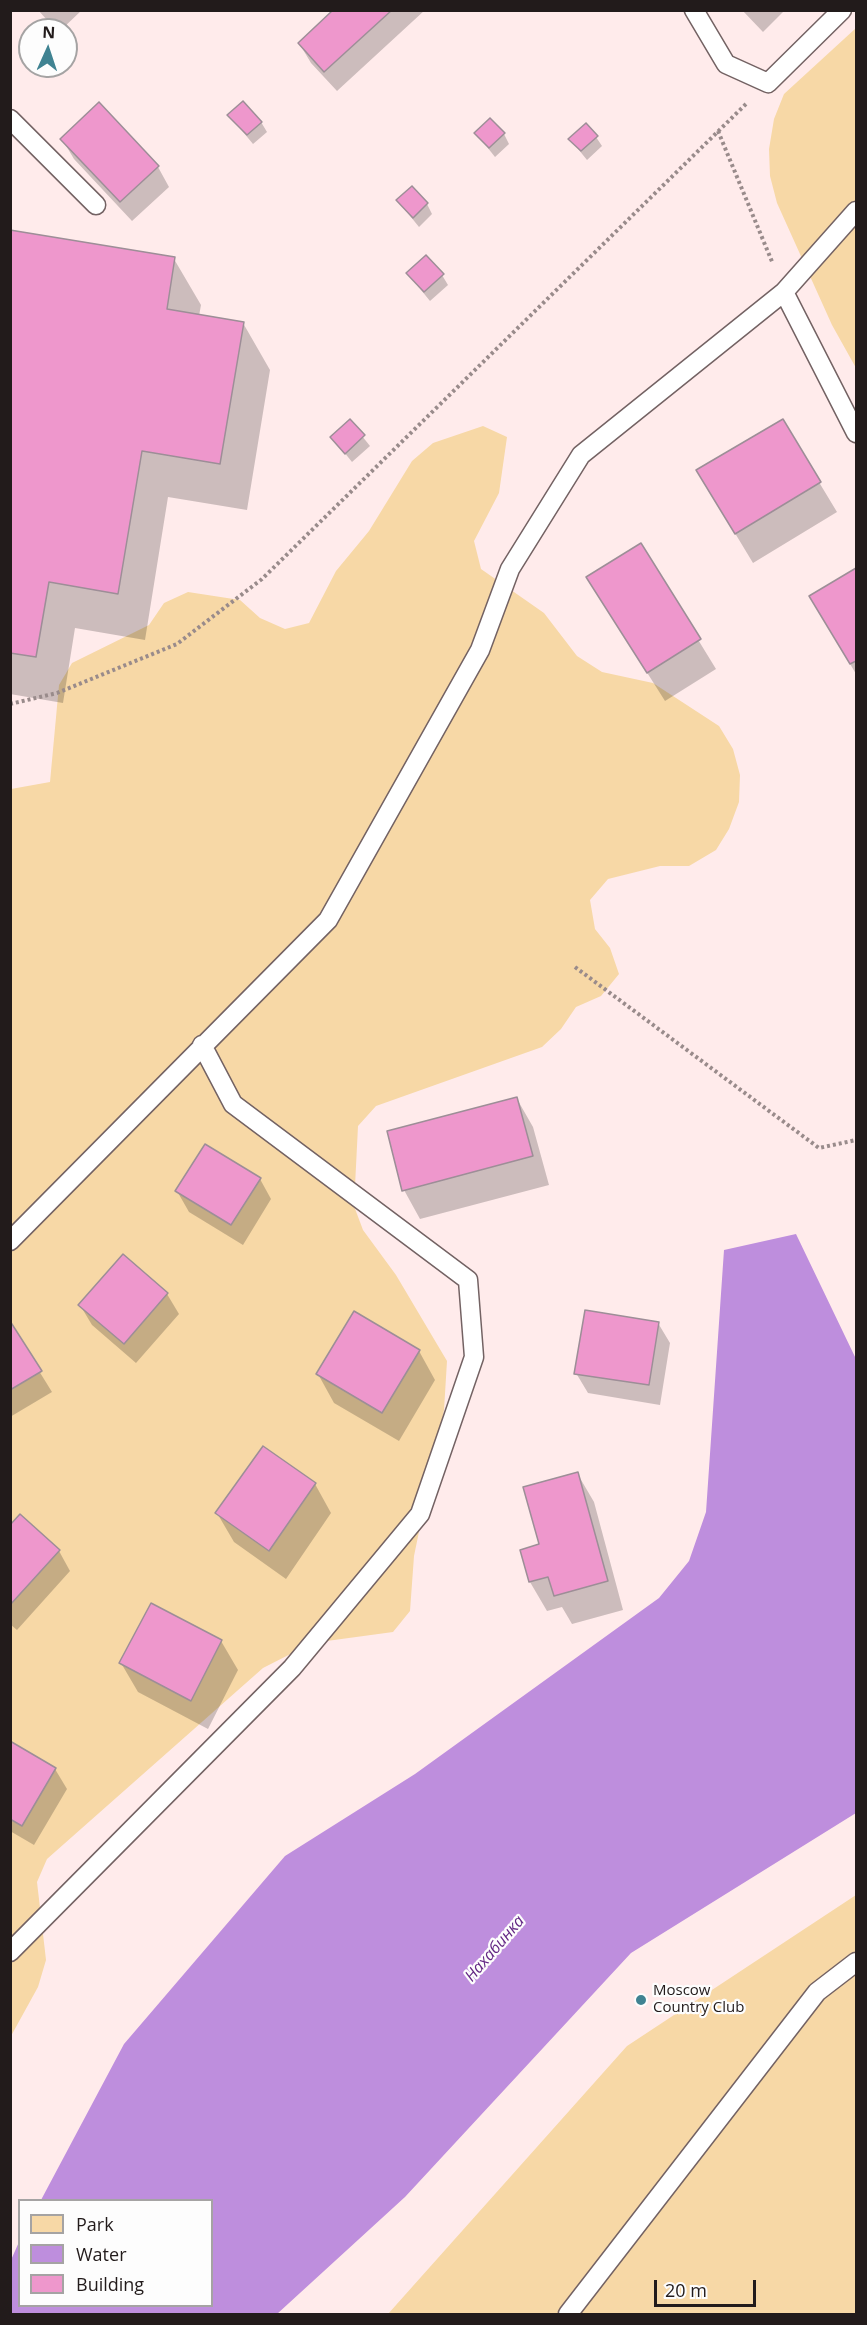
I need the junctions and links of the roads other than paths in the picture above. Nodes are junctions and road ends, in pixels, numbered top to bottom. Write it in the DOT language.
graph roads {
  1 [pos="694,10"];
  2 [pos="842,10"];
  3 [pos="10,118"];
  4 [pos="96,204"];
  5 [pos="856,211"];
  6 [pos="784,292"];
  7 [pos="856,433"];
  8 [pos="202,1045"];
  9 [pos="10,1241"];
  10 [pos="10,1952"];
  11 [pos="856,1962"];
  12 [pos="568,2314"];
  1 -- 2 [label="lane"];
  3 -- 4 [label="lane"];
  5 -- 6 [label="lane"];
  6 -- 7 [label="lane"];
  6 -- 8 [label="lane"];
  8 -- 9 [label="lane"];
  8 -- 10 [label="lane"];
  11 -- 12 [label="lane"];
}
